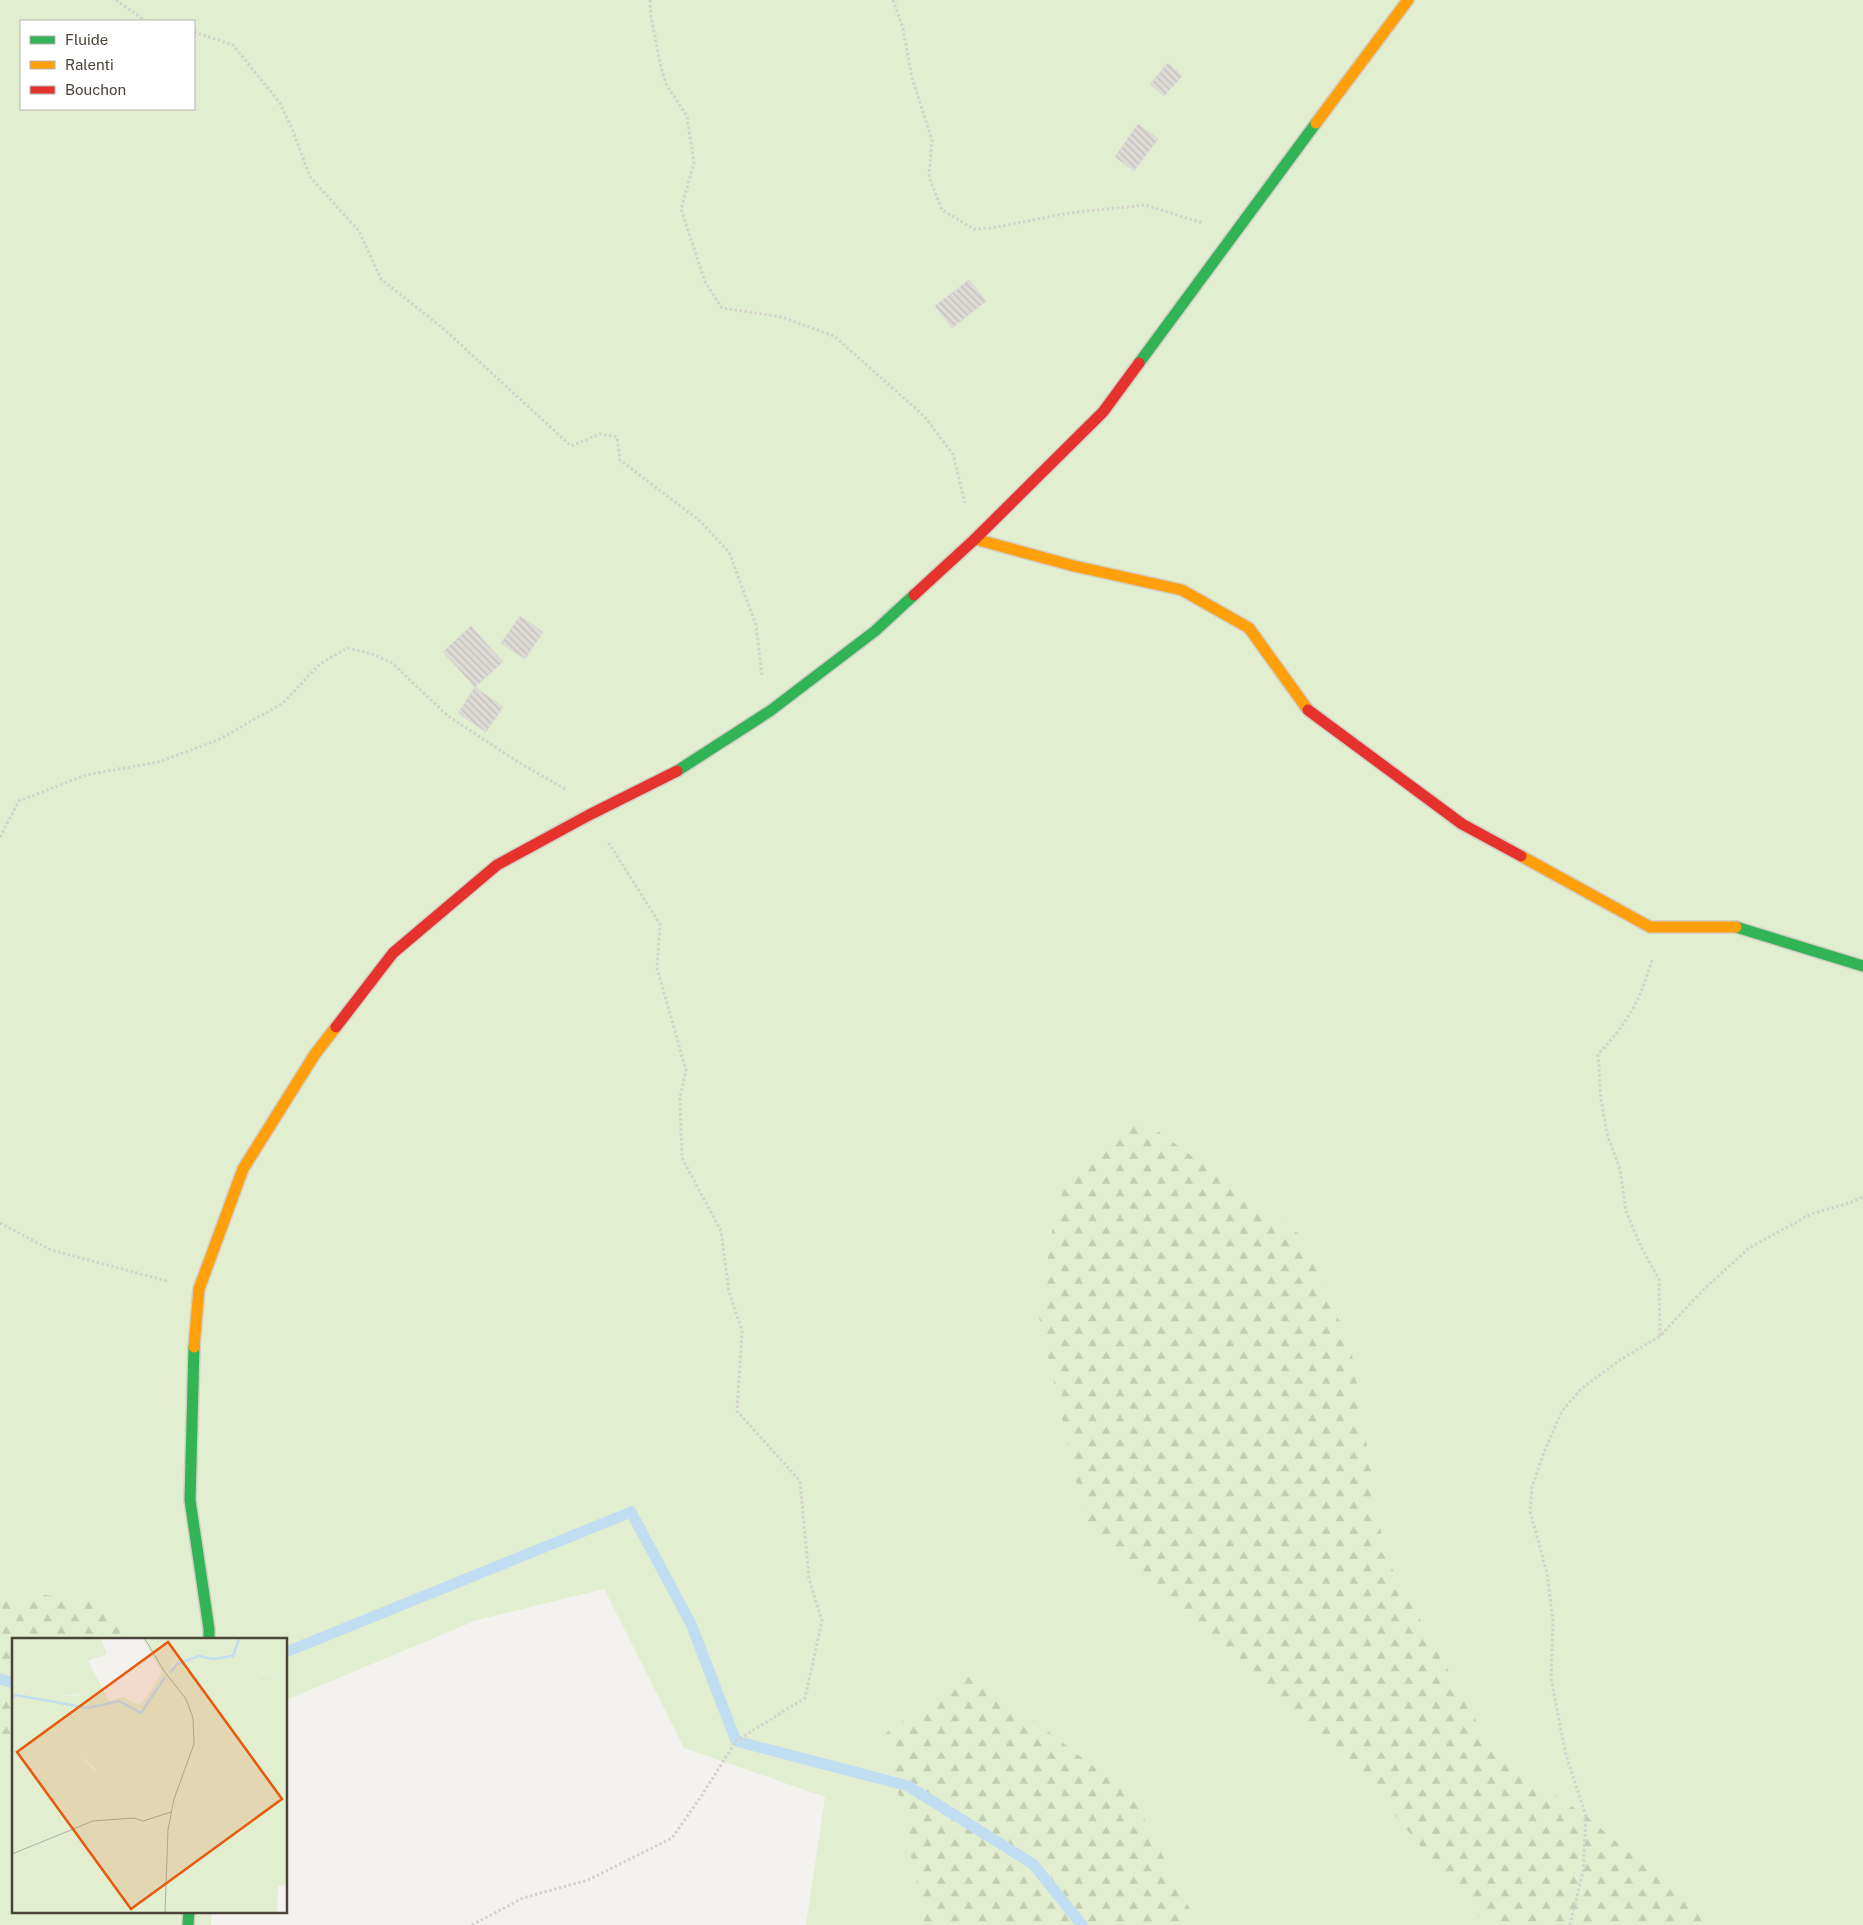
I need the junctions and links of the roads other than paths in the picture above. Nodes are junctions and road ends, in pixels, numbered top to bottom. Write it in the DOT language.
graph roads {
  1 [pos="1408,0"];
  2 [pos="975,539"];
  3 [pos="1863,966"];
  4 [pos="209,1638"];
  5 [pos="189,1912"];
  6 [pos="188,1925"];
  1 -- 2 [label="main road"];
  2 -- 3 [label="main road"];
  2 -- 4 [label="main road"];
  5 -- 6 [label="main road"];
}
